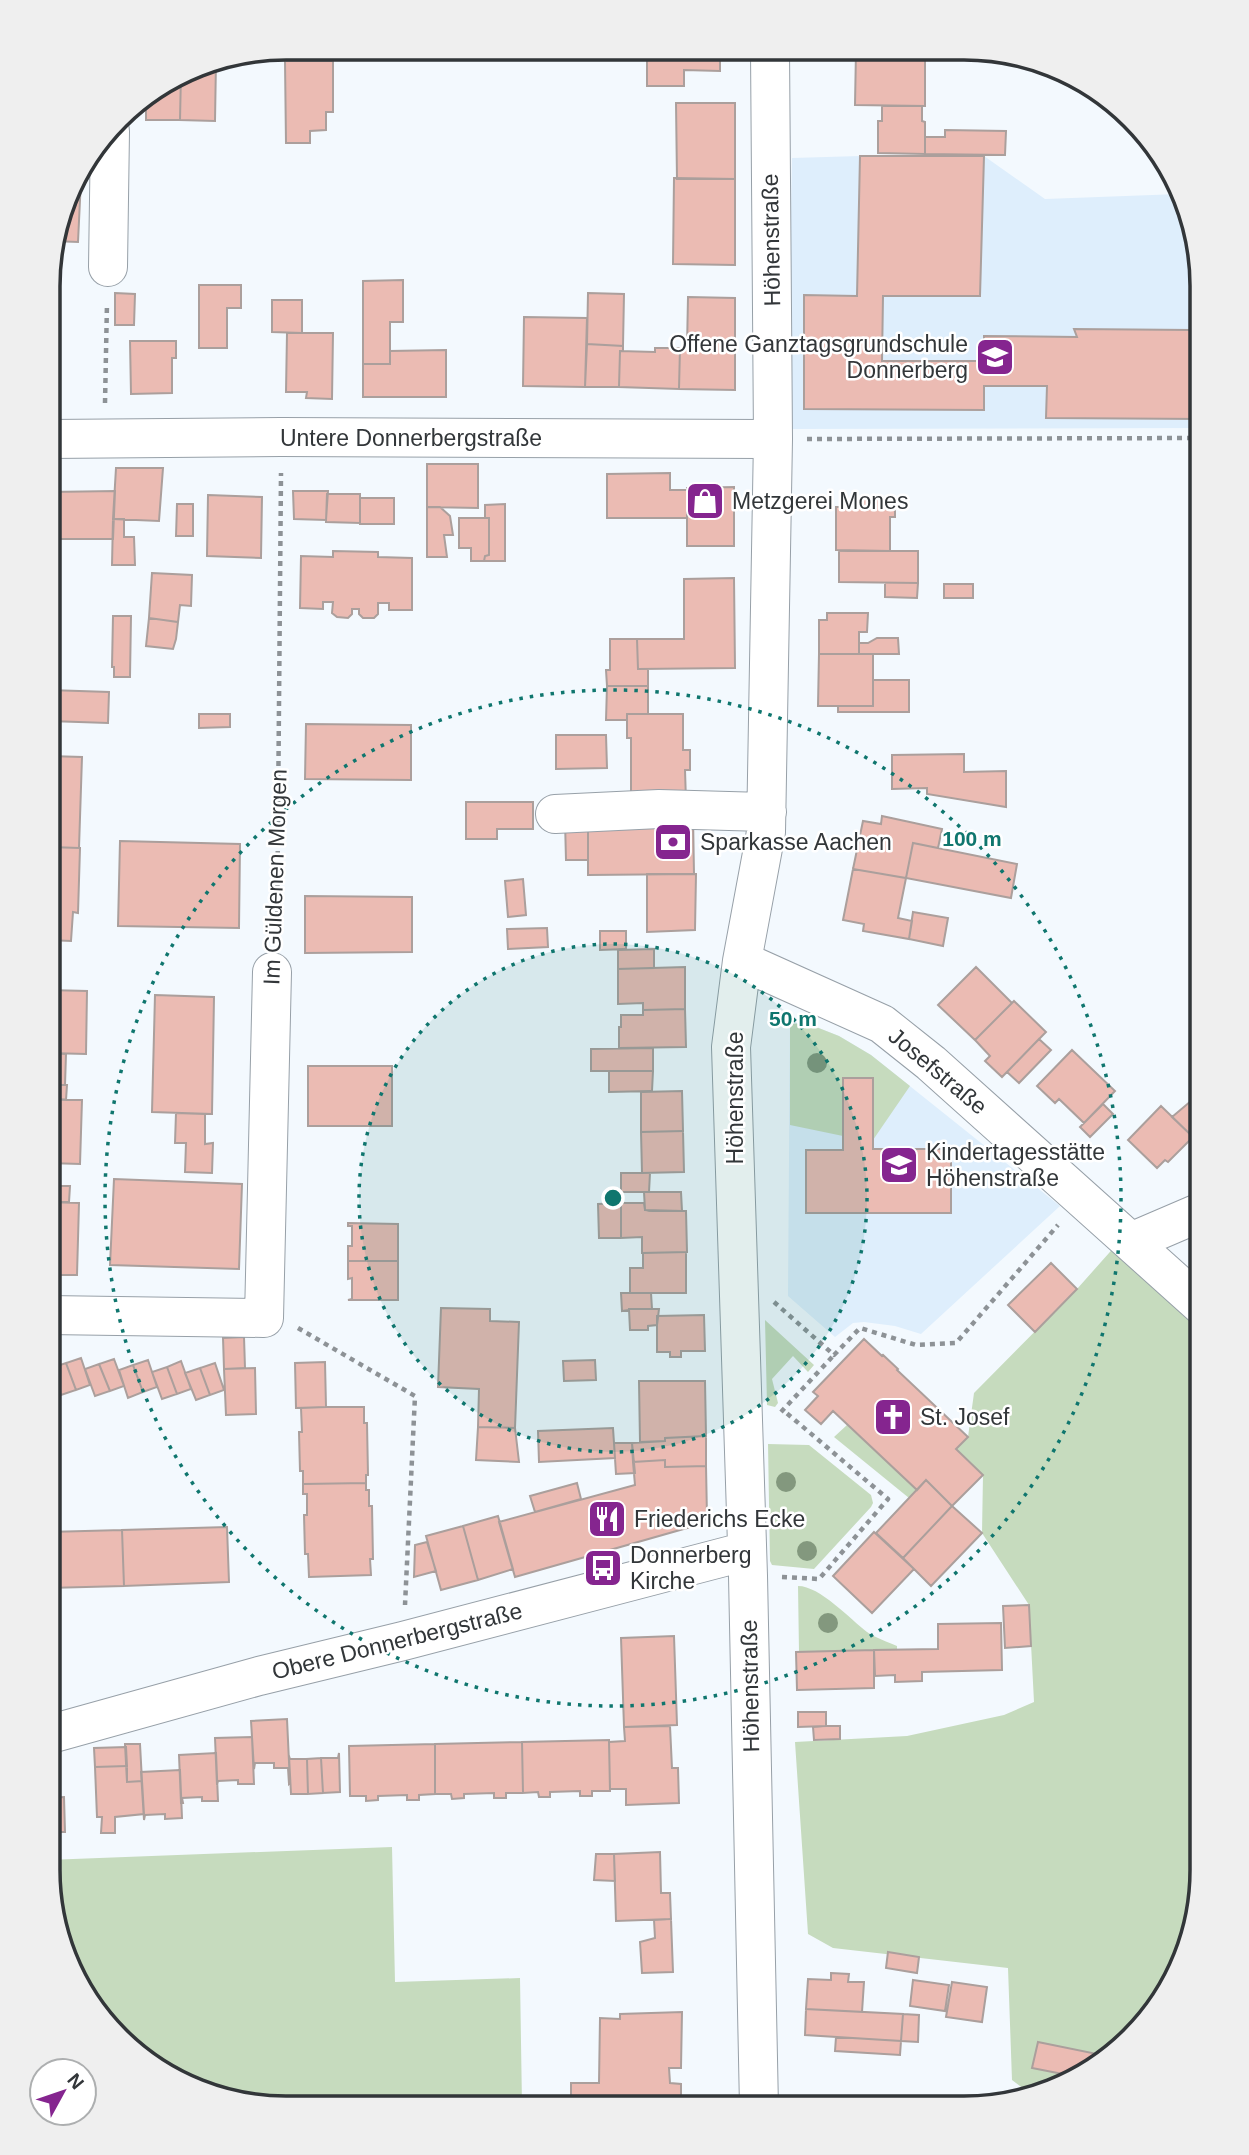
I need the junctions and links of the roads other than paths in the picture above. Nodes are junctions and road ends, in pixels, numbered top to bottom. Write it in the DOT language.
graph roads {
  1 [pos="770,60"];
  2 [pos="110,143"];
  3 [pos="108,267"];
  4 [pos="60,439"];
  5 [pos="773,439"];
  6 [pos="767,812"];
  7 [pos="555,814"];
  8 [pos="742,961"];
  9 [pos="272,972"];
  10 [pos="1189,1217"];
  11 [pos="1131,1242"];
  12 [pos="1189,1295"];
  13 [pos="60,1315"];
  14 [pos="748,1564"];
  15 [pos="60,1731"];
  16 [pos="759,2096"];
  1 -- 5 [label="street, Höhenstraße"];
  2 -- 3 [label="street"];
  4 -- 5 [label="street, Untere Donnerbergstraße"];
  5 -- 6 [label="street, Höhenstraße"];
  6 -- 7 [label="street"];
  6 -- 8 [label="street, Höhenstraße"];
  8 -- 11 [label="street, Josefstraße"];
  8 -- 14 [label="street, Höhenstraße"];
  9 -- 13 [label="street, Im Güldenen Morgen"];
  10 -- 11 [label="street"];
  11 -- 12 [label="street, Josefstraße"];
  14 -- 15 [label="street, Obere Donnerbergstraße"];
  14 -- 16 [label="street, Höhenstraße"];
}
